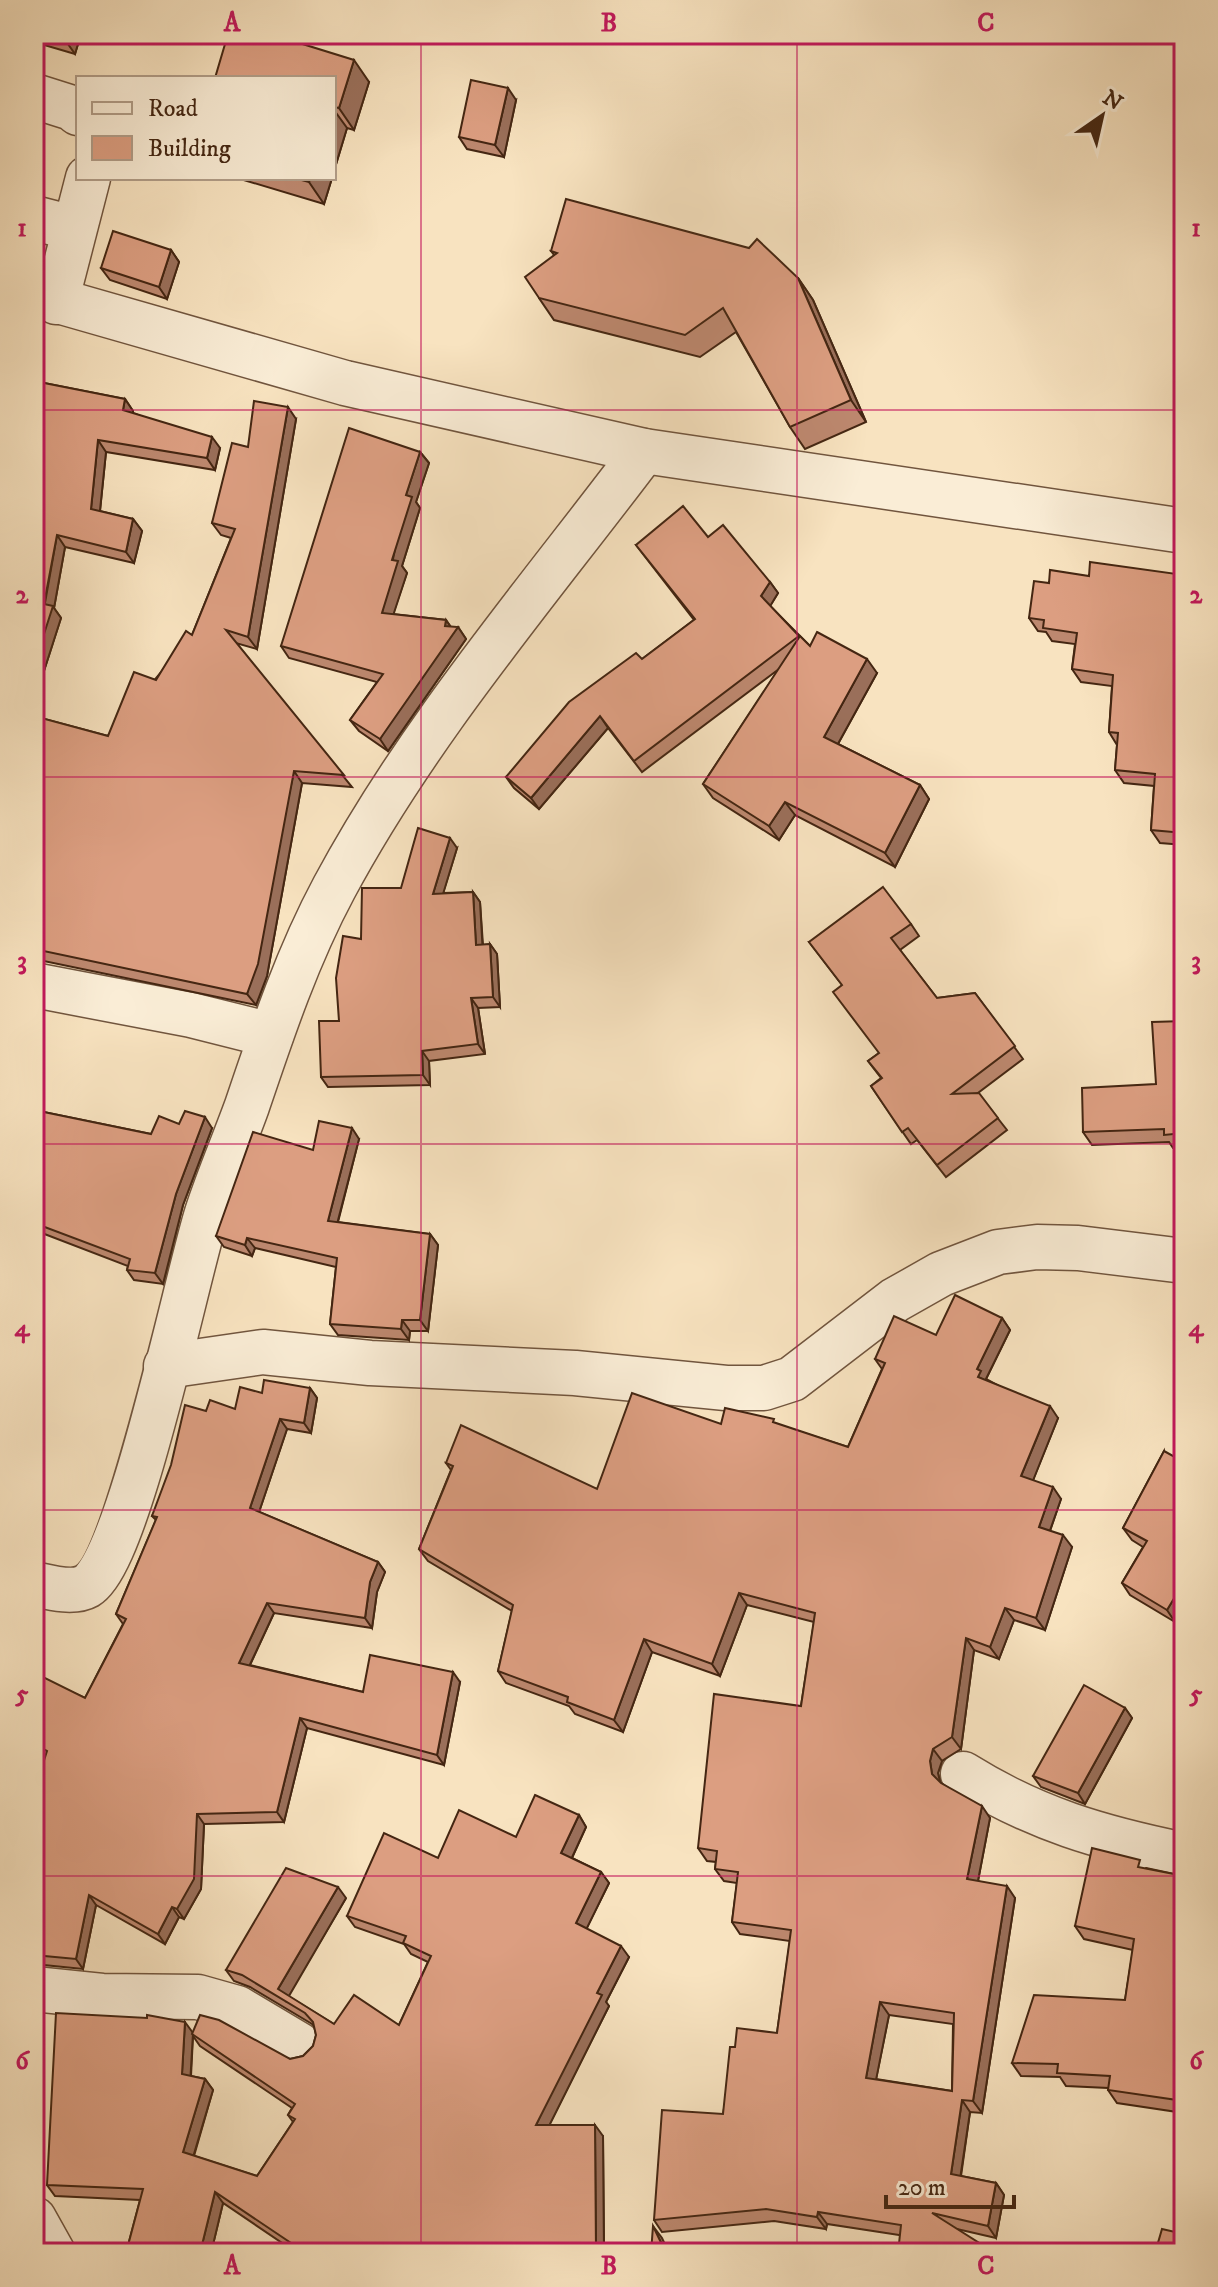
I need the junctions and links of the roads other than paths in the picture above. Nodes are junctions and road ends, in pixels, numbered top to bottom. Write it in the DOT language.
graph roads {
  1 [pos="34,96"];
  2 [pos="76,111"];
  3 [pos="86,180"];
  4 [pos="54,223"];
  5 [pos="45,298"];
  6 [pos="644,451"];
  7 [pos="1184,531"];
  8 [pos="34,985"];
  9 [pos="271,1035"];
  10 [pos="1184,1261"];
  11 [pos="166,1366"];
  12 [pos="34,1584"];
  13 [pos="963,1774"];
  14 [pos="1184,1855"];
  15 [pos="34,1989"];
  16 [pos="299,2045"];
  17 [pos="34,2219"];
  18 [pos="53,2253"];
  1 -- 2 [label="street"];
  3 -- 4 [label="street"];
  4 -- 5 [label="street"];
  5 -- 6 [label="street"];
  6 -- 7 [label="street"];
  6 -- 9 [label="street"];
  8 -- 9 [label="street"];
  9 -- 11 [label="street"];
  10 -- 11 [label="street"];
  11 -- 12 [label="street"];
  13 -- 14 [label="street"];
  15 -- 16 [label="street"];
  17 -- 18 [label="street"];
}
